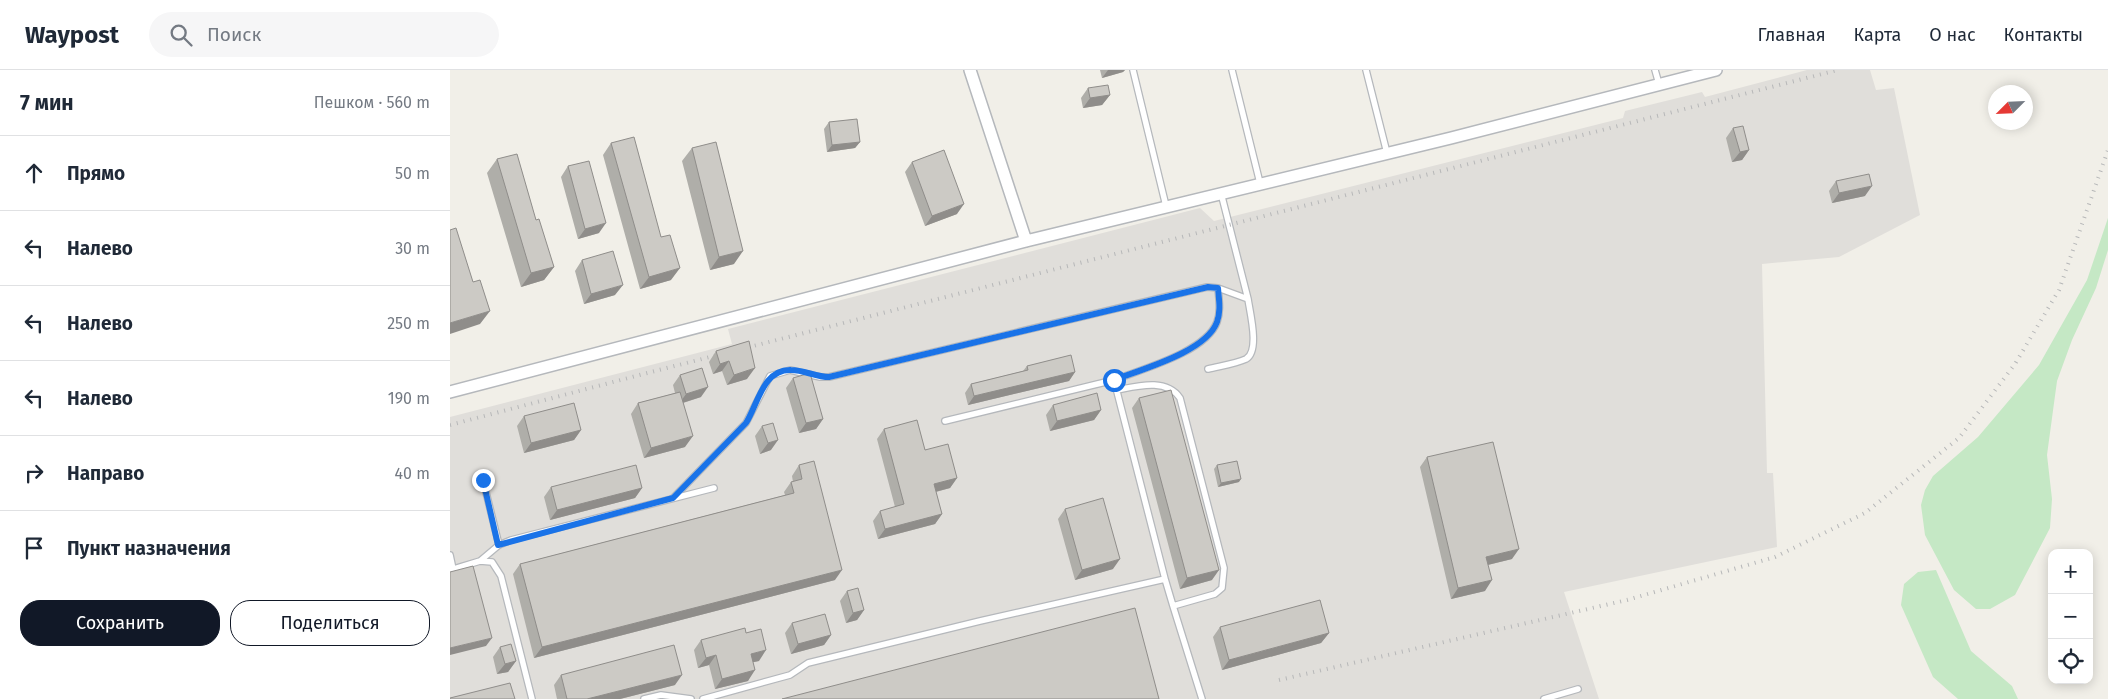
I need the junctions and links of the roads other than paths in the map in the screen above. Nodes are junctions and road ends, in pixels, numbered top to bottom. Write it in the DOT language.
graph roads {
  1 [pos="970,70"];
  2 [pos="1133,70"];
  3 [pos="1232,70"];
  4 [pos="1366,70"];
  5 [pos="1656,70"];
  6 [pos="1716,70"];
  7 [pos="1660,84"];
  8 [pos="1387,153"];
  9 [pos="1260,184"];
  10 [pos="1220,193"];
  11 [pos="1166,206"];
  12 [pos="1026,241"];
  13 [pos="1218,288"];
  14 [pos="1248,299"];
  15 [pos="1208,369"];
  16 [pos="1114,380"];
  17 [pos="1117,390"];
  18 [pos="450,392"];
  19 [pos="945,421"];
  20 [pos="483,480"];
  21 [pos="714,488"];
  22 [pos="673,498"];
  23 [pos="498,545"];
  24 [pos="450,555"];
  25 [pos="480,561"];
  26 [pos="452,569"];
  27 [pos="1165,578"];
  28 [pos="1173,606"];
  29 [pos="1578,689"];
  30 [pos="532,699"];
  31 [pos="644,699"];
  32 [pos="691,699"];
  33 [pos="703,699"];
  34 [pos="1202,699"];
  35 [pos="1544,699"];
  1 -- 12 [label="street"];
  2 -- 11 [label="lane"];
  3 -- 9 [label="lane"];
  4 -- 8 [label="lane"];
  5 -- 7 [label="lane"];
  6 -- 7 [label="street"];
  7 -- 8 [label="street"];
  8 -- 9 [label="street"];
  9 -- 10 [label="street"];
  10 -- 11 [label="street"];
  10 -- 14 [label="lane"];
  11 -- 12 [label="street"];
  12 -- 18 [label="street"];
  13 -- 14 [label="lane"];
  13 -- 16 [label="lane"];
  13 -- 22 [label="lane"];
  14 -- 15 [label="lane"];
  16 -- 17 [label="lane"];
  16 -- 19 [label="lane"];
  17 -- 27 [label="lane"];
  17 -- 28 [label="lane"];
  20 -- 23 [label="lane"];
  21 -- 22 [label="lane"];
  22 -- 23 [label="lane"];
  23 -- 25 [label="lane"];
  24 -- 26 [label="lane"];
  25 -- 26 [label="lane"];
  25 -- 30 [label="lane"];
  27 -- 28 [label="lane"];
  27 -- 33 [label="lane"];
  28 -- 34 [label="lane"];
  29 -- 35 [label="lane"];
  31 -- 32 [label="lane"];
}
